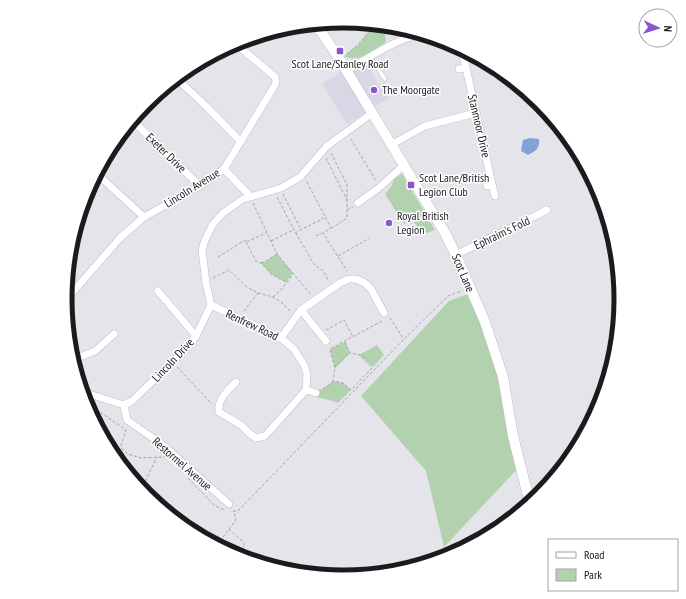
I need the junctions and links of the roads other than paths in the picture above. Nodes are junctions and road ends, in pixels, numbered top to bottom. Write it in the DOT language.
graph roads {
  1 [pos="320,29"];
  2 [pos="411,37"];
  3 [pos="241,48"];
  4 [pos="370,57"];
  5 [pos="464,59"];
  6 [pos="346,71"];
  7 [pos="385,79"];
  8 [pos="181,82"];
  9 [pos="475,112"];
  10 [pos="372,114"];
  11 [pos="136,124"];
  12 [pos="241,142"];
  13 [pos="391,145"];
  14 [pos="403,166"];
  15 [pos="224,169"];
  16 [pos="99,179"];
  17 [pos="200,186"];
  18 [pos="250,196"];
  19 [pos="495,196"];
  20 [pos="358,203"];
  21 [pos="547,210"];
  22 [pos="144,217"];
  23 [pos="456,255"];
  24 [pos="158,291"];
  25 [pos="72,293"];
  26 [pos="211,305"];
  27 [pos="298,313"];
  28 [pos="385,317"];
  29 [pos="114,334"];
  30 [pos="196,336"];
  31 [pos="281,338"];
  32 [pos="326,341"];
  33 [pos="78,358"];
  34 [pos="236,382"];
  35 [pos="306,390"];
  36 [pos="88,393"];
  37 [pos="316,393"];
  38 [pos="124,405"];
  39 [pos="529,497"];
  40 [pos="229,504"];
  1 -- 6 [label="main road, Scot Lane"];
  2 -- 4 [label="street"];
  3 -- 12 [label="street, Lincoln Avenue"];
  4 -- 6 [label="street"];
  4 -- 7 [label="lane"];
  5 -- 9 [label="street, Stanmoor Drive"];
  6 -- 10 [label="main road, Scot Lane"];
  8 -- 12 [label="street"];
  9 -- 13 [label="street"];
  9 -- 19 [label="street, Stanmoor Drive"];
  10 -- 13 [label="main road, Scot Lane"];
  10 -- 18 [label="street"];
  11 -- 17 [label="street, Exeter Drive"];
  12 -- 15 [label="street, Lincoln Avenue"];
  13 -- 14 [label="main road, Scot Lane"];
  14 -- 20 [label="street"];
  14 -- 23 [label="main road, Scot Lane"];
  15 -- 17 [label="street, Lincoln Avenue"];
  15 -- 18 [label="street"];
  16 -- 22 [label="street"];
  17 -- 22 [label="street, Lincoln Avenue"];
  18 -- 26 [label="street"];
  21 -- 23 [label="street, Ephraim's Fold"];
  22 -- 25 [label="street, Lincoln Avenue"];
  23 -- 39 [label="main road, Scot Lane"];
  24 -- 30 [label="street"];
  26 -- 30 [label="street, Lincoln Drive"];
  26 -- 31 [label="street, Renfrew Road"];
  27 -- 28 [label="street"];
  27 -- 31 [label="street"];
  27 -- 32 [label="street"];
  29 -- 33 [label="street"];
  30 -- 38 [label="street, Lincoln Drive"];
  31 -- 35 [label="street, Renfrew Road"];
  34 -- 35 [label="street"];
  35 -- 37 [label="street"];
  36 -- 38 [label="street"];
  38 -- 40 [label="street, Restormel Avenue"];
}
